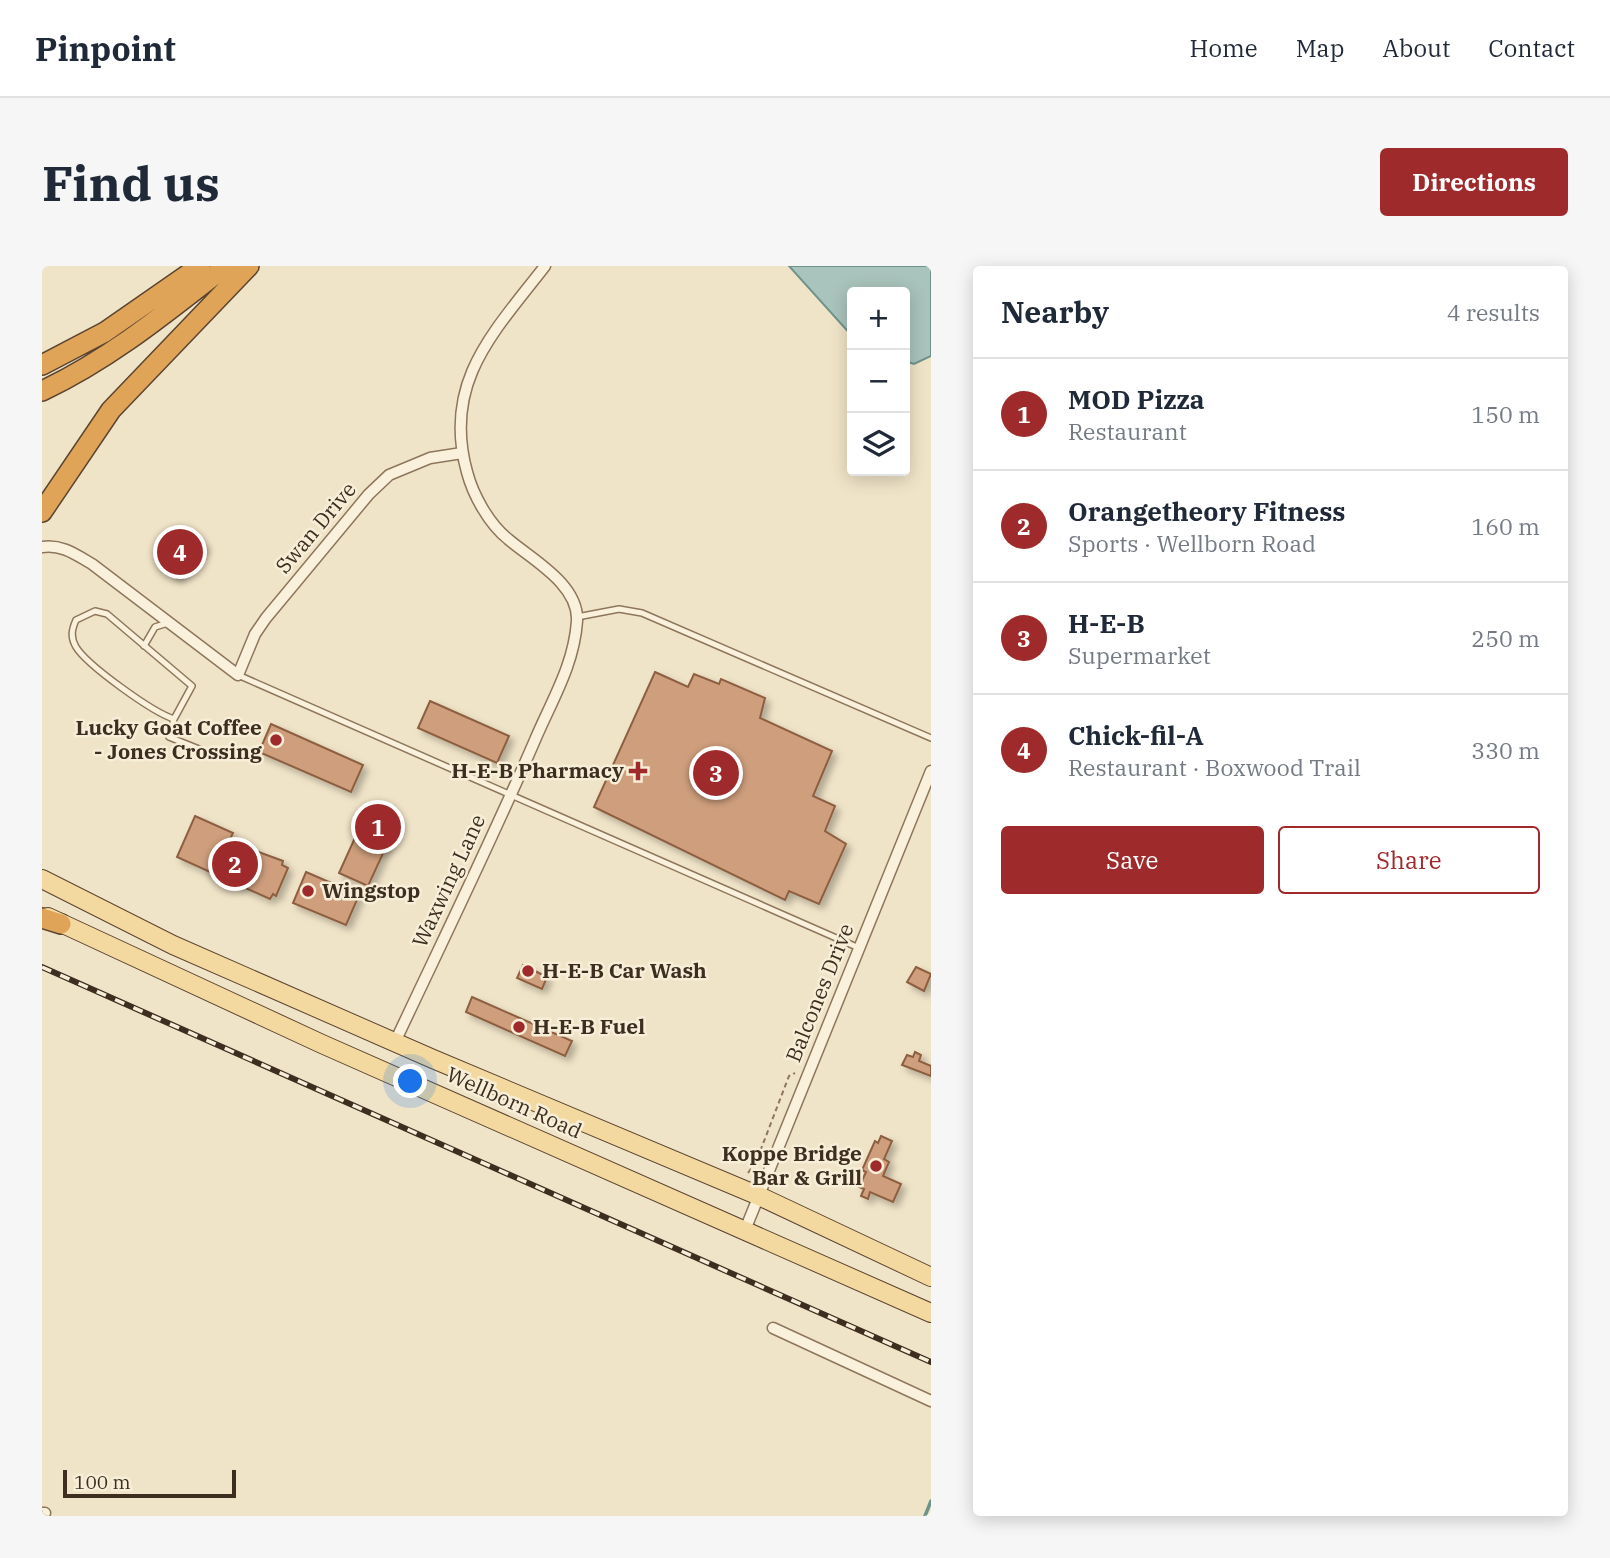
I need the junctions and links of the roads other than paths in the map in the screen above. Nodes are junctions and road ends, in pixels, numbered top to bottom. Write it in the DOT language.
graph roads {
  1 [pos="200,266"];
  2 [pos="226,266"];
  3 [pos="249,266"];
  4 [pos="545,266"];
  5 [pos="105,332"];
  6 [pos="42,356"];
  7 [pos="42,365"];
  8 [pos="42,391"];
  9 [pos="462,453"];
  10 [pos="42,512"];
  11 [pos="42,547"];
  12 [pos="578,617"];
  13 [pos="164,620"];
  14 [pos="144,646"];
  15 [pos="238,675"];
  16 [pos="174,719"];
  17 [pos="931,738"];
  18 [pos="204,751"];
  19 [pos="931,771"];
  20 [pos="510,797"];
  21 [pos="42,879"];
  22 [pos="42,916"];
  23 [pos="61,924"];
  24 [pos="859,948"];
  25 [pos="395,1042"];
  26 [pos="760,1196"];
  27 [pos="745,1230"];
  28 [pos="931,1277"];
  29 [pos="931,1313"];
  30 [pos="773,1328"];
  31 [pos="931,1401"];
  1 -- 5 [label="highway"];
  2 -- 8 [label="highway"];
  3 -- 10 [label="highway"];
  4 -- 9 [label="street"];
  5 -- 6 [label="highway"];
  5 -- 7 [label="highway"];
  9 -- 12 [label="street"];
  9 -- 15 [label="street, Swan Drive"];
  11 -- 13 [label="street"];
  12 -- 17 [label="lane"];
  12 -- 20 [label="street, Waxwing Lane"];
  13 -- 14 [label="lane"];
  13 -- 15 [label="street"];
  14 -- 16 [label="lane"];
  14 -- 16 [label="lane"];
  15 -- 20 [label="lane"];
  16 -- 18 [label="lane"];
  19 -- 24 [label="street, Balcones Drive"];
  20 -- 24 [label="lane"];
  20 -- 25 [label="street, Waxwing Lane"];
  21 -- 25 [label="main road, Wellborn Road"];
  22 -- 23 [label="highway"];
  23 -- 27 [label="main road, Wellborn Road"];
  24 -- 26 [label="street, Balcones Drive"];
  25 -- 26 [label="main road, Wellborn Road"];
  26 -- 27 [label="street, Balcones Drive"];
  26 -- 28 [label="main road, Wellborn Road"];
  27 -- 29 [label="main road, Wellborn Road"];
  30 -- 31 [label="street"];
}
